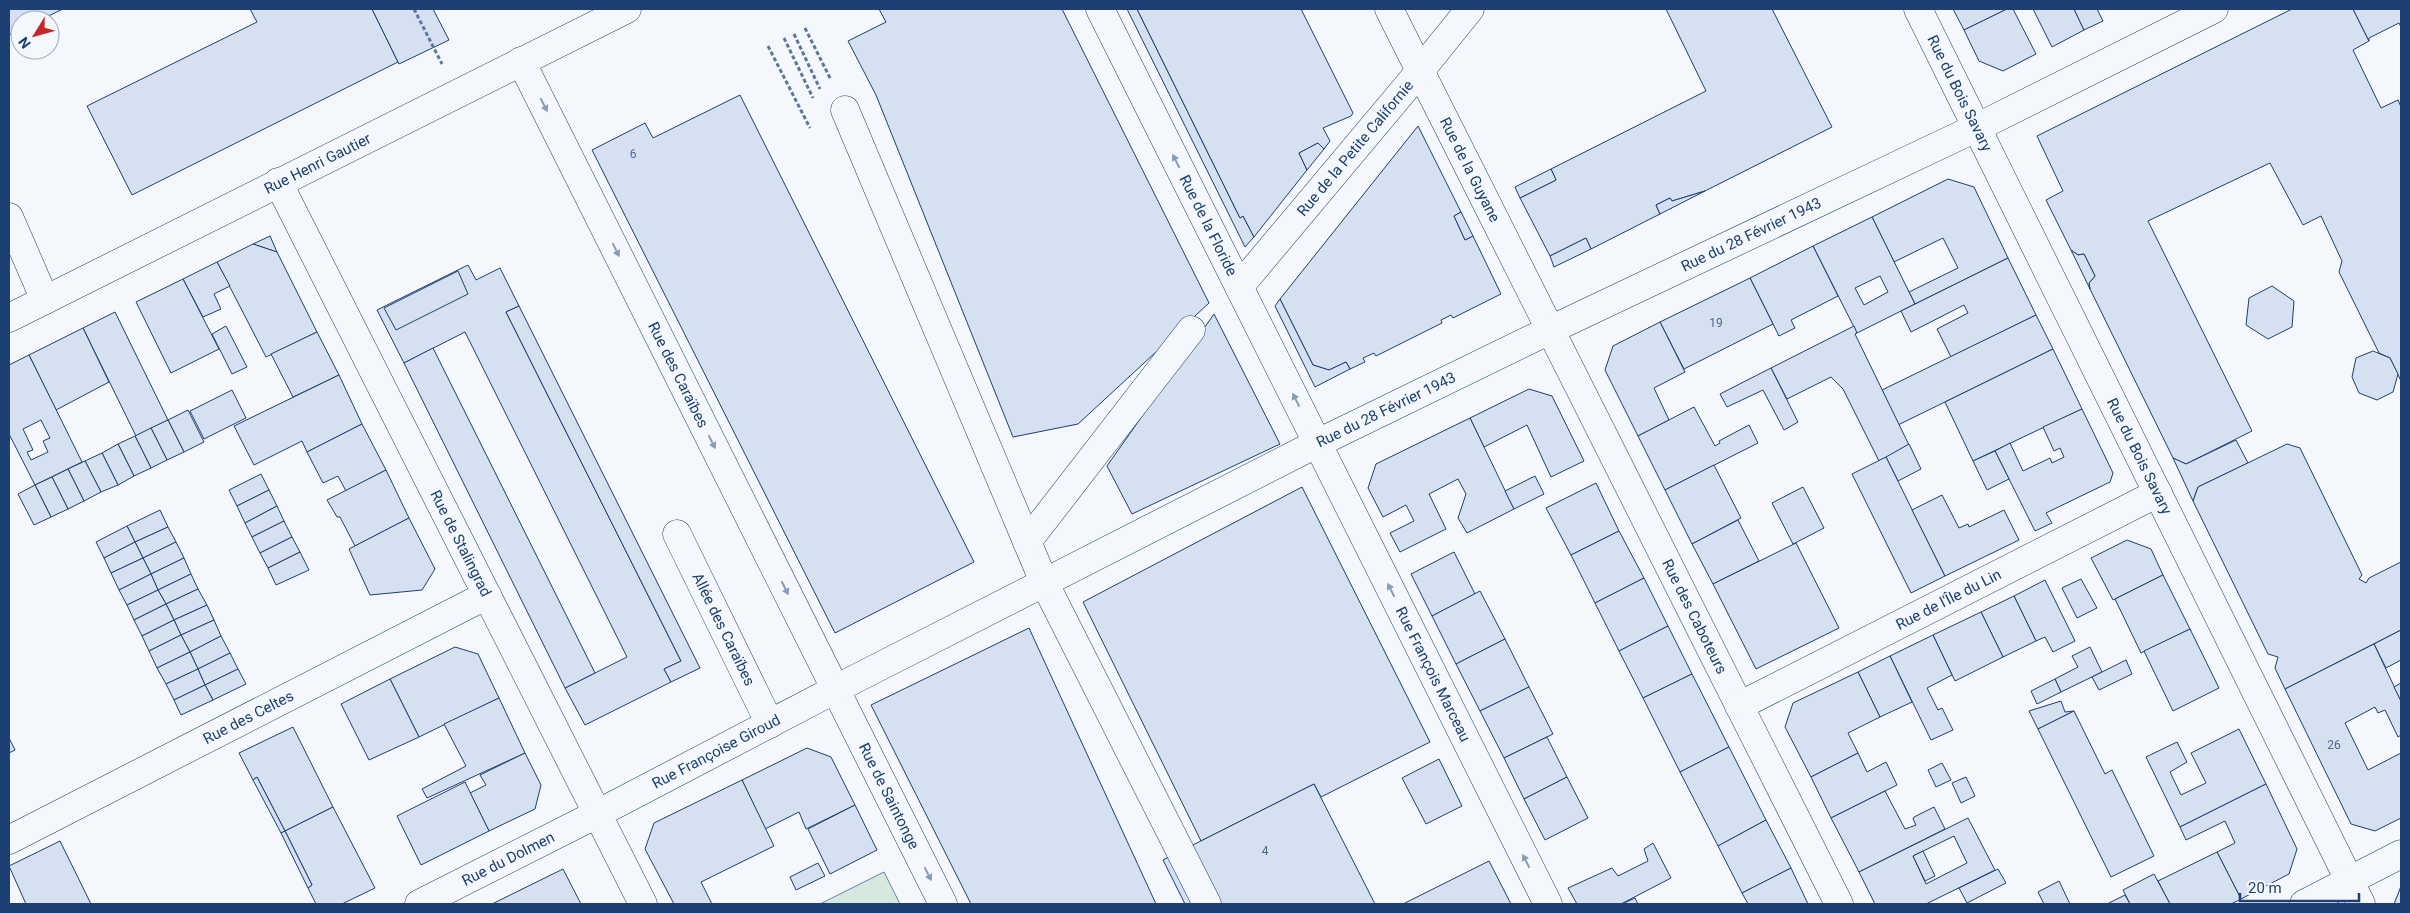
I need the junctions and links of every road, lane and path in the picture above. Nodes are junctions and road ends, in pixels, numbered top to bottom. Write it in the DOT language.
graph roads {
  1 [pos="414,9"];
  2 [pos="627,9"];
  3 [pos="1100,9"];
  4 [pos="1389,9"];
  5 [pos="1470,9"];
  6 [pos="1918,9"];
  7 [pos="2214,9"];
  8 [pos="805,28"];
  9 [pos="794,34"];
  10 [pos="784,38"];
  11 [pos="768,46"];
  12 [pos="522,61"];
  13 [pos="1420,72"];
  14 [pos="821,92"];
  15 [pos="458,93"];
  16 [pos="816,104"];
  17 [pos="845,110"];
  18 [pos="810,128"];
  19 [pos="1978,128"];
  20 [pos="278,182"];
  21 [pos="9,217"];
  22 [pos="1239,287"];
  23 [pos="45,300"];
  24 [pos="9,318"];
  25 [pos="1191,330"];
  26 [pos="1550,330"];
  27 [pos="1318,443"];
  28 [pos="2158,493"];
  29 [pos="677,534"];
  30 [pos="1027,542"];
  31 [pos="1044,582"];
  32 [pos="487,595"];
  33 [pos="846,684"];
  34 [pos="1739,706"];
  35 [pos="770,724"];
  36 [pos="598,814"];
  37 [pos="9,840"];
  38 [pos="2401,854"];
  39 [pos="2355,893"];
  40 [pos="419,904"];
  41 [pos="643,904"];
  42 [pos="943,904"];
  43 [pos="1207,904"];
  44 [pos="1548,904"];
  45 [pos="1839,904"];
  46 [pos="2304,904"];
  1 -- 15 [label="path"];
  2 -- 12 [label="street, Rue Henri Gautier"];
  22 -- 3 [label="street, Rue de la Floride, one-way"];
  4 -- 13 [label="street, Rue de la Guyane"];
  5 -- 13 [label="street, Rue de la Petite Californie"];
  6 -- 19 [label="street, Rue du Bois Savary"];
  7 -- 19 [label="street, Rue du 28 Février 1943"];
  8 -- 17 [label="path"];
  9 -- 14 [label="path"];
  10 -- 16 [label="path"];
  11 -- 18 [label="path"];
  12 -- 15 [label="street, Rue Henri Gautier"];
  12 -- 33 [label="street, Rue des Caraïbes, one-way"];
  13 -- 22 [label="street, Rue de la Petite Californie"];
  13 -- 26 [label="street, Rue de la Guyane"];
  15 -- 20 [label="street, Rue Henri Gautier"];
  17 -- 30 [label="street"];
  19 -- 26 [label="street, Rue du 28 Février 1943"];
  19 -- 28 [label="street, Rue du Bois Savary"];
  20 -- 23 [label="street, Rue Henri Gautier"];
  20 -- 32 [label="street, Rue de Stalingrad"];
  21 -- 23 [label="street"];
  27 -- 22 [label="street, Rue de la Floride, one-way"];
  23 -- 24 [label="street, Rue Henri Gautier"];
  25 -- 30 [label="street"];
  26 -- 27 [label="street, Rue du 28 Février 1943"];
  26 -- 34 [label="street, Rue des Caboteurs"];
  27 -- 31 [label="street, Rue du 28 Février 1943"];
  44 -- 27 [label="street, Rue François Marceau, one-way"];
  28 -- 34 [label="street, Rue de l'Île du Lin"];
  28 -- 39 [label="street, Rue du Bois Savary"];
  29 -- 35 [label="street, Allée des Caraïbes"];
  30 -- 31 [label="street"];
  31 -- 33 [label="street, Rue Françoise Giroud"];
  31 -- 43 [label="street"];
  32 -- 36 [label="street, Rue de Stalingrad"];
  32 -- 37 [label="street, Rue des Celtes"];
  33 -- 35 [label="street, Rue Françoise Giroud"];
  33 -- 42 [label="street, Rue de Saintonge, one-way"];
  34 -- 45 [label="street, Rue des Caboteurs"];
  35 -- 36 [label="street, Rue Françoise Giroud"];
  36 -- 40 [label="street, Rue du Dolmen"];
  36 -- 41 [label="street, Rue de Stalingrad"];
  38 -- 39 [label="street"];
  39 -- 46 [label="street"];
}
